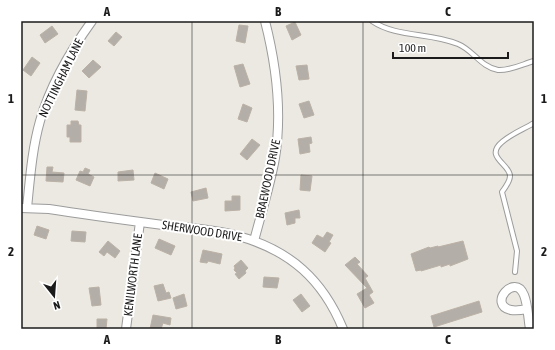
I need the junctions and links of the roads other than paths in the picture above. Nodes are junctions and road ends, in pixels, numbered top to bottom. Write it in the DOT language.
graph roads {
  1 [pos="92,21"];
  2 [pos="265,21"];
  3 [pos="372,21"];
  4 [pos="534,61"];
  5 [pos="534,123"];
  6 [pos="24,208"];
  7 [pos="140,222"];
  8 [pos="254,241"];
  9 [pos="515,272"];
  10 [pos="527,309"];
  11 [pos="126,329"];
  12 [pos="343,329"];
  13 [pos="530,329"];
  1 -- 6 [label="street, NOTTINGHAM LANE"];
  2 -- 8 [label="street, BRAEWOOD DRIVE"];
  3 -- 4 [label="lane"];
  5 -- 9 [label="lane"];
  6 -- 7 [label="street, SHERWOOD DRIVE"];
  7 -- 8 [label="street, SHERWOOD DRIVE"];
  7 -- 11 [label="street, KENILWORTH LANE"];
  8 -- 12 [label="street, SHERWOOD DRIVE"];
  10 -- 13 [label="street"];
}
